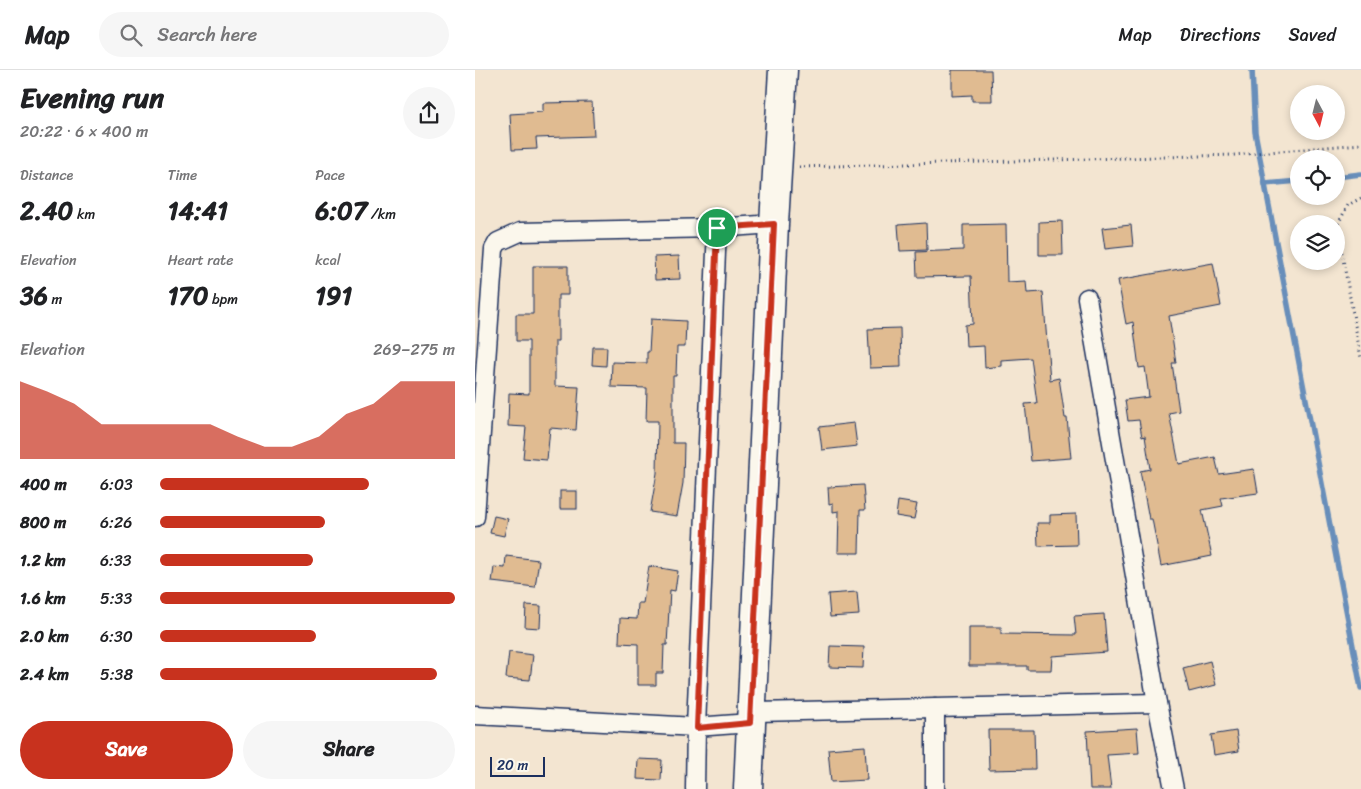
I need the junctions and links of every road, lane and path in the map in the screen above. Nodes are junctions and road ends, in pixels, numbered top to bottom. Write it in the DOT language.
graph roads {
  1 [pos="783,70"];
  2 [pos="1361,144"];
  3 [pos="778,167"];
  4 [pos="1361,198"];
  5 [pos="774,224"];
  6 [pos="717,228"];
  7 [pos="1087,298"];
  8 [pos="1361,358"];
  9 [pos="475,516"];
  10 [pos="1157,703"];
  11 [pos="935,708"];
  12 [pos="475,715"];
  13 [pos="751,718"];
  14 [pos="697,728"];
  15 [pos="695,789"];
  16 [pos="748,789"];
  17 [pos="935,789"];
  18 [pos="1174,789"];
  1 -- 3 [label="main road"];
  2 -- 3 [label="path"];
  3 -- 5 [label="main road"];
  4 -- 8 [label="path"];
  5 -- 6 [label="street"];
  5 -- 13 [label="main road"];
  6 -- 9 [label="street"];
  6 -- 14 [label="street"];
  7 -- 10 [label="street"];
  10 -- 11 [label="street"];
  10 -- 18 [label="street"];
  11 -- 13 [label="street"];
  11 -- 17 [label="street"];
  12 -- 14 [label="street"];
  13 -- 14 [label="street"];
  13 -- 16 [label="main road"];
  14 -- 15 [label="street"];
}
